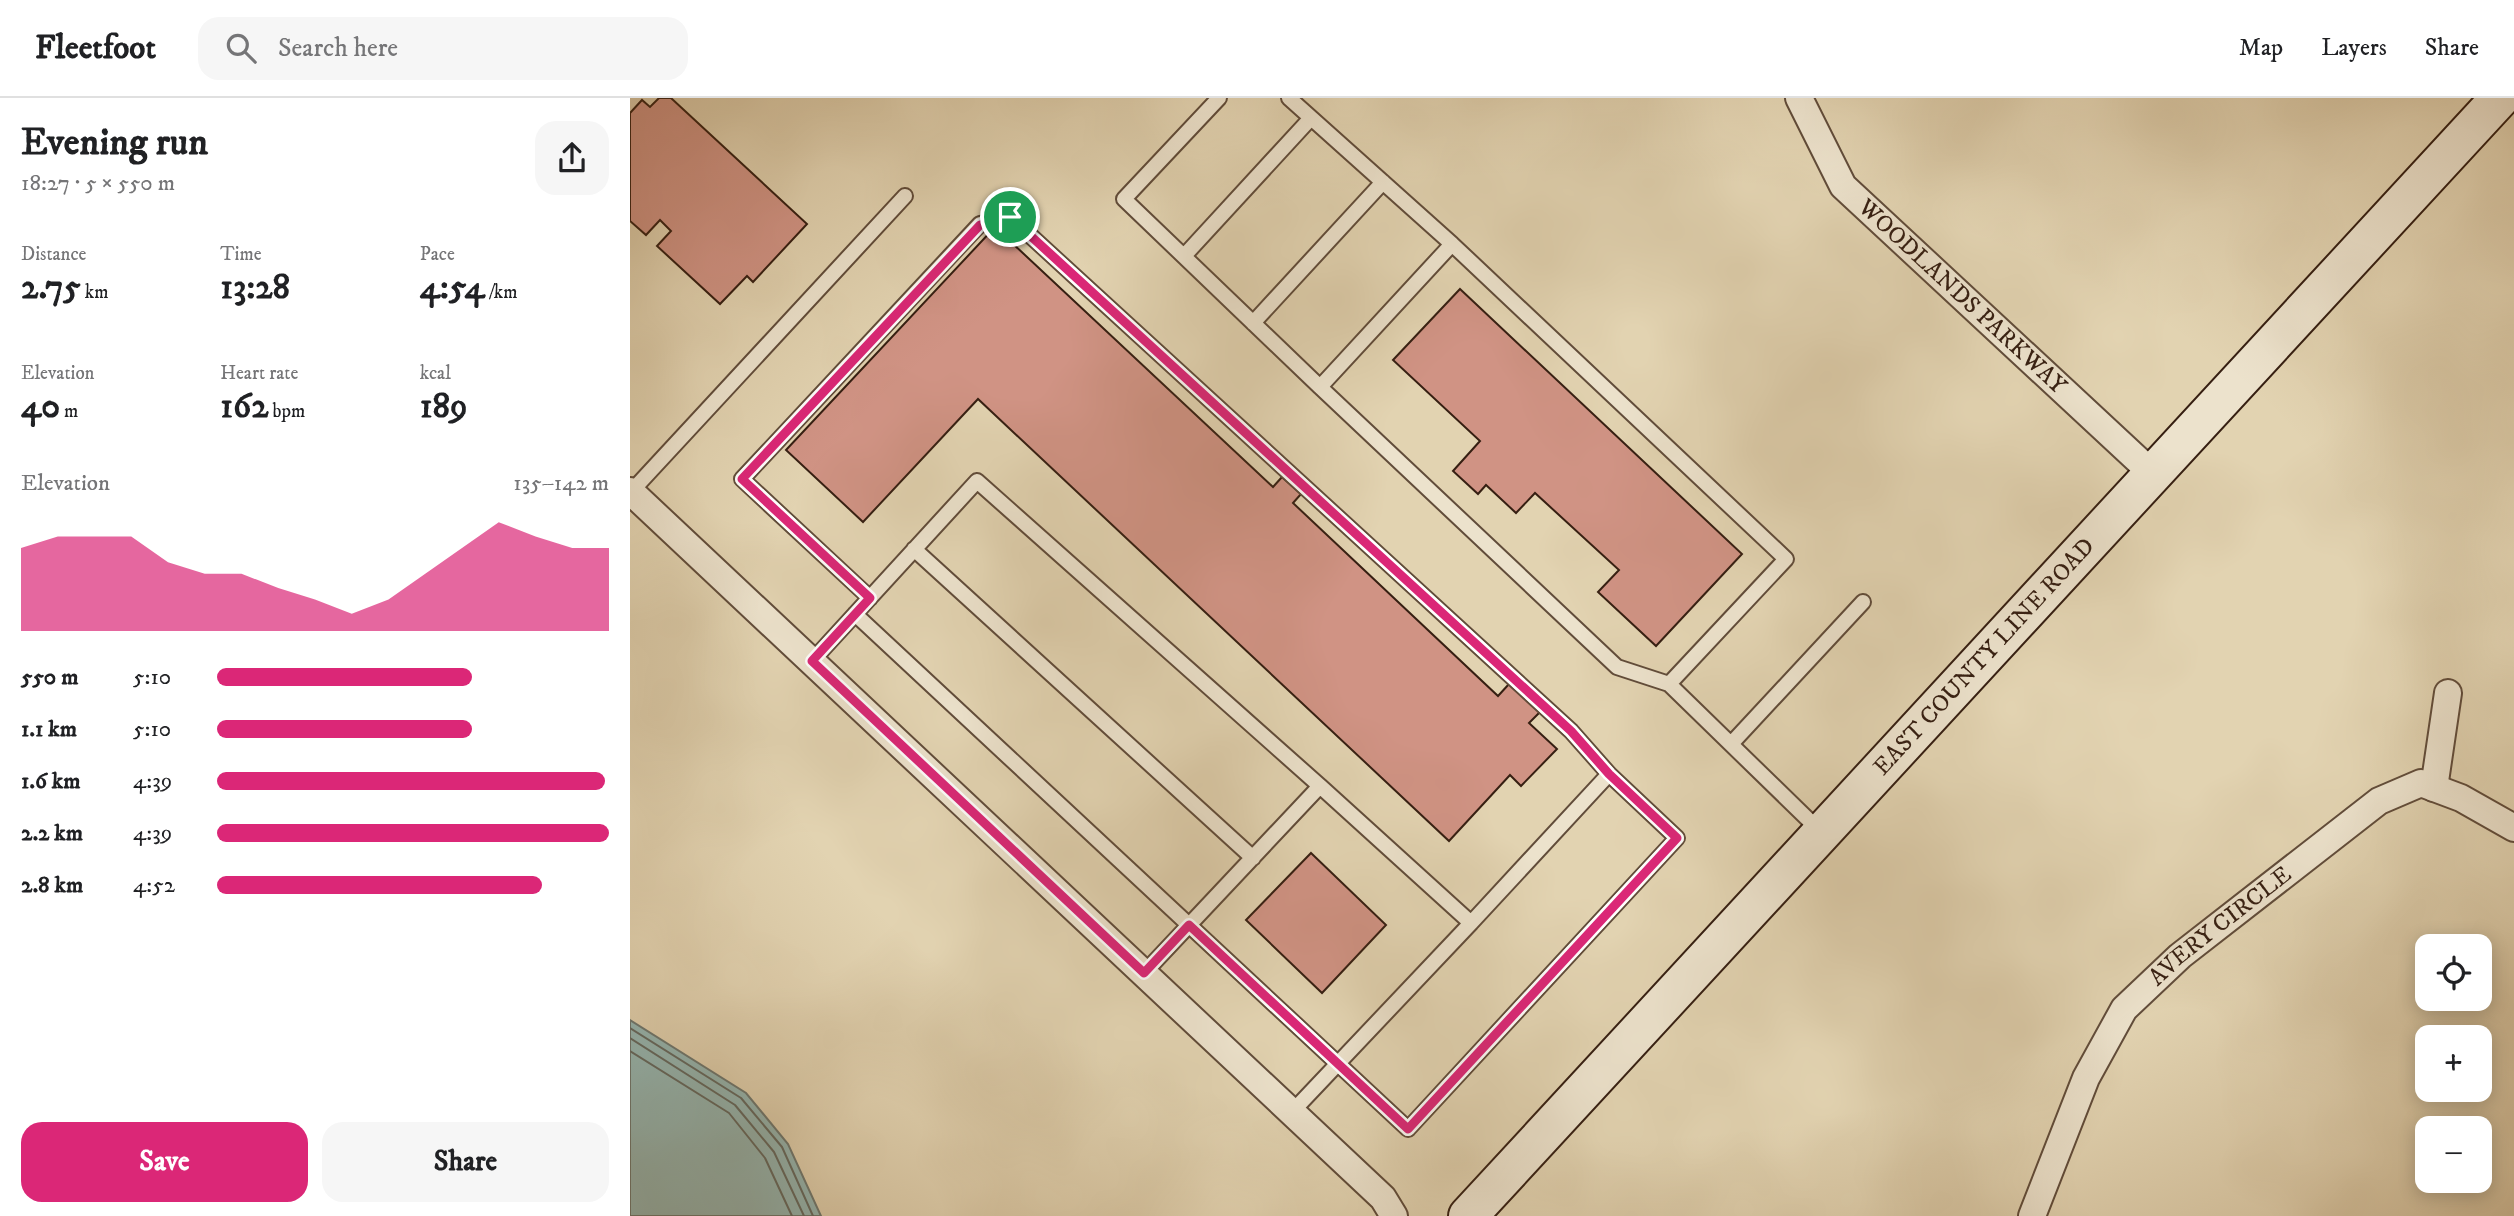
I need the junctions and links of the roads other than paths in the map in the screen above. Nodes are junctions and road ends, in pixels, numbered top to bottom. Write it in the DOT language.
graph roads {
  1 [pos="1219,98"];
  2 [pos="1289,98"];
  3 [pos="1799,98"];
  4 [pos="2500,98"];
  5 [pos="1311,118"];
  6 [pos="1383,182"];
  7 [pos="905,196"];
  8 [pos="1452,244"];
  9 [pos="1184,256"];
  10 [pos="1254,323"];
  11 [pos="1320,387"];
  12 [pos="2153,474"];
  13 [pos="631,491"];
  14 [pos="914,549"];
  15 [pos="870,598"];
  16 [pos="1863,602"];
  17 [pos="855,614"];
  18 [pos="812,661"];
  19 [pos="1670,684"];
  20 [pos="2448,693"];
  21 [pos="1731,744"];
  22 [pos="1609,774"];
  23 [pos="1320,786"];
  24 [pos="2434,788"];
  25 [pos="2514,828"];
  26 [pos="1822,832"];
  27 [pos="1253,858"];
  28 [pos="1471,923"];
  29 [pos="1189,925"];
  30 [pos="1144,973"];
  31 [pos="1338,1064"];
  32 [pos="1292,1112"];
  33 [pos="1394,1216"];
  34 [pos="1468,1216"];
  35 [pos="2032,1216"];
  1 -- 9 [label="lane"];
  2 -- 5 [label="lane"];
  3 -- 12 [label="street, WOODLANDS PARKWAY"];
  4 -- 12 [label="main road, EAST COUNTY LINE ROAD"];
  5 -- 6 [label="lane"];
  5 -- 9 [label="lane"];
  6 -- 8 [label="lane"];
  6 -- 10 [label="lane"];
  7 -- 13 [label="lane"];
  8 -- 11 [label="lane"];
  8 -- 19 [label="lane"];
  9 -- 10 [label="lane"];
  10 -- 11 [label="lane"];
  11 -- 19 [label="lane"];
  12 -- 26 [label="main road, EAST COUNTY LINE ROAD"];
  13 -- 18 [label="street"];
  14 -- 15 [label="lane"];
  14 -- 23 [label="lane"];
  14 -- 27 [label="lane"];
  15 -- 17 [label="lane"];
  15 -- 22 [label="lane"];
  16 -- 21 [label="lane"];
  17 -- 18 [label="lane"];
  17 -- 29 [label="lane"];
  18 -- 30 [label="street"];
  19 -- 21 [label="lane"];
  20 -- 24 [label="street"];
  21 -- 26 [label="lane"];
  22 -- 28 [label="lane"];
  22 -- 31 [label="lane"];
  23 -- 27 [label="lane"];
  23 -- 28 [label="lane"];
  24 -- 25 [label="street, AVERY CIRCLE"];
  24 -- 35 [label="street, AVERY CIRCLE"];
  26 -- 34 [label="main road, EAST COUNTY LINE ROAD"];
  27 -- 29 [label="lane"];
  28 -- 31 [label="lane"];
  29 -- 30 [label="lane"];
  29 -- 31 [label="lane"];
  30 -- 32 [label="street"];
  31 -- 32 [label="lane"];
  32 -- 33 [label="street"];
}
